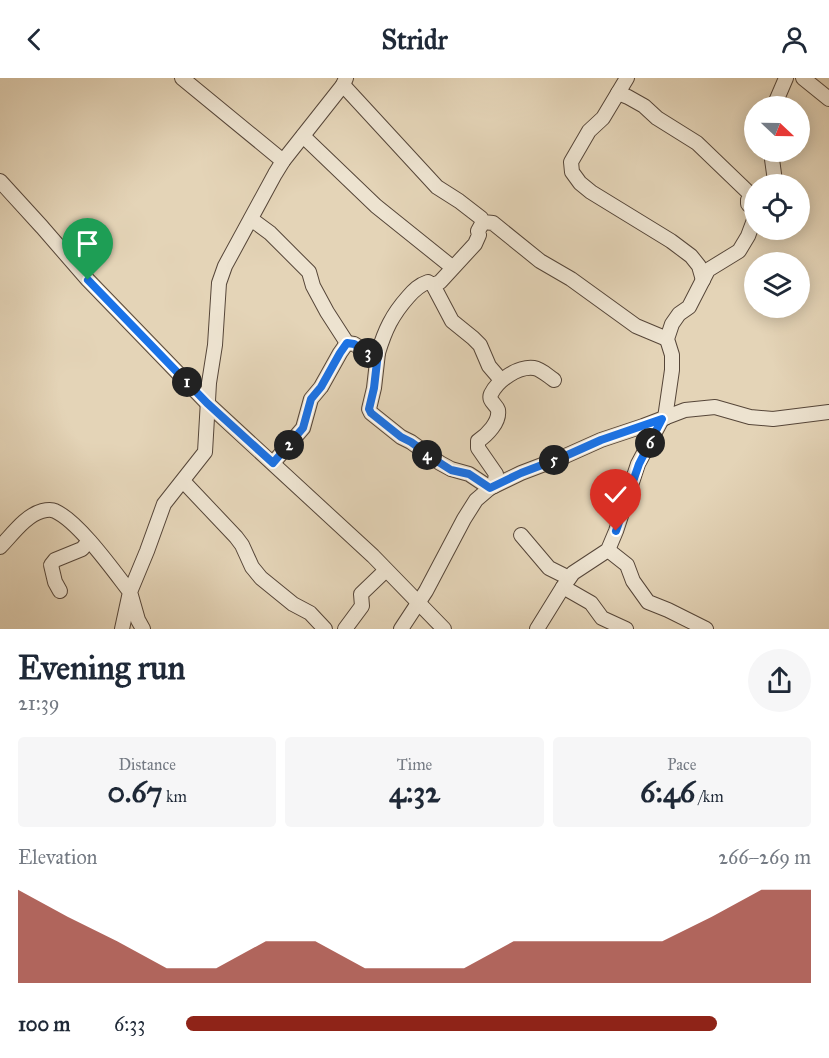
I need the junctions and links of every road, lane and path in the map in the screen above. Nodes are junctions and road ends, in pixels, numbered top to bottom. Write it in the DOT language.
graph roads {
  1 [pos="182,78"];
  2 [pos="627,78"];
  3 [pos="786,78"];
  4 [pos="803,78"];
  5 [pos="344,81"];
  6 [pos="618,93"];
  7 [pos="778,96"];
  8 [pos="829,99"];
  9 [pos="303,136"];
  10 [pos="284,161"];
  11 [pos="0,181"];
  12 [pos="744,188"];
  13 [pos="251,219"];
  14 [pos="483,222"];
  15 [pos="746,240"];
  16 [pos="452,267"];
  17 [pos="703,280"];
  18 [pos="433,285"];
  19 [pos="667,339"];
  20 [pos="347,343"];
  21 [pos="378,353"];
  22 [pos="501,380"];
  23 [pos="554,380"];
  24 [pos="207,403"];
  25 [pos="829,412"];
  26 [pos="664,418"];
  27 [pos="273,463"];
  28 [pos="183,481"];
  29 [pos="492,487"];
  30 [pos="521,536"];
  31 [pos="89,541"];
  32 [pos="0,547"];
  33 [pos="608,550"];
  34 [pos="386,570"];
  35 [pos="566,582"];
  36 [pos="60,591"];
  37 [pos="130,592"];
  38 [pos="418,604"];
  39 [pos="122,629"];
  40 [pos="143,629"];
  41 [pos="325,629"];
  42 [pos="345,629"];
  43 [pos="402,629"];
  44 [pos="444,629"];
  45 [pos="537,629"];
  46 [pos="626,629"];
  47 [pos="706,629"];
  1 -- 10 [label="street"];
  2 -- 6 [label="street"];
  3 -- 7 [label="street"];
  4 -- 8 [label="street"];
  5 -- 9 [label="street"];
  5 -- 14 [label="street"];
  6 -- 12 [label="street"];
  6 -- 17 [label="street"];
  9 -- 10 [label="street"];
  9 -- 16 [label="street"];
  10 -- 13 [label="street"];
  11 -- 24 [label="street"];
  13 -- 20 [label="street"];
  13 -- 24 [label="street"];
  14 -- 16 [label="street"];
  14 -- 19 [label="street"];
  15 -- 17 [label="street"];
  16 -- 18 [label="street"];
  17 -- 19 [label="street"];
  18 -- 21 [label="street"];
  18 -- 22 [label="street"];
  19 -- 26 [label="street"];
  20 -- 21 [label="street"];
  20 -- 27 [label="street"];
  21 -- 29 [label="street"];
  22 -- 23 [label="street"];
  22 -- 29 [label="street"];
  24 -- 27 [label="street"];
  24 -- 28 [label="street"];
  25 -- 26 [label="street"];
  26 -- 29 [label="street"];
  26 -- 33 [label="street"];
  27 -- 34 [label="street"];
  28 -- 37 [label="street"];
  28 -- 41 [label="street"];
  29 -- 38 [label="street"];
  30 -- 35 [label="street"];
  31 -- 32 [label="street"];
  31 -- 36 [label="street"];
  31 -- 37 [label="street"];
  33 -- 35 [label="street"];
  33 -- 47 [label="street"];
  34 -- 38 [label="street"];
  34 -- 42 [label="street"];
  35 -- 45 [label="street"];
  35 -- 46 [label="street"];
  37 -- 39 [label="street"];
  37 -- 40 [label="street"];
  38 -- 43 [label="street"];
  38 -- 44 [label="street"];
}
